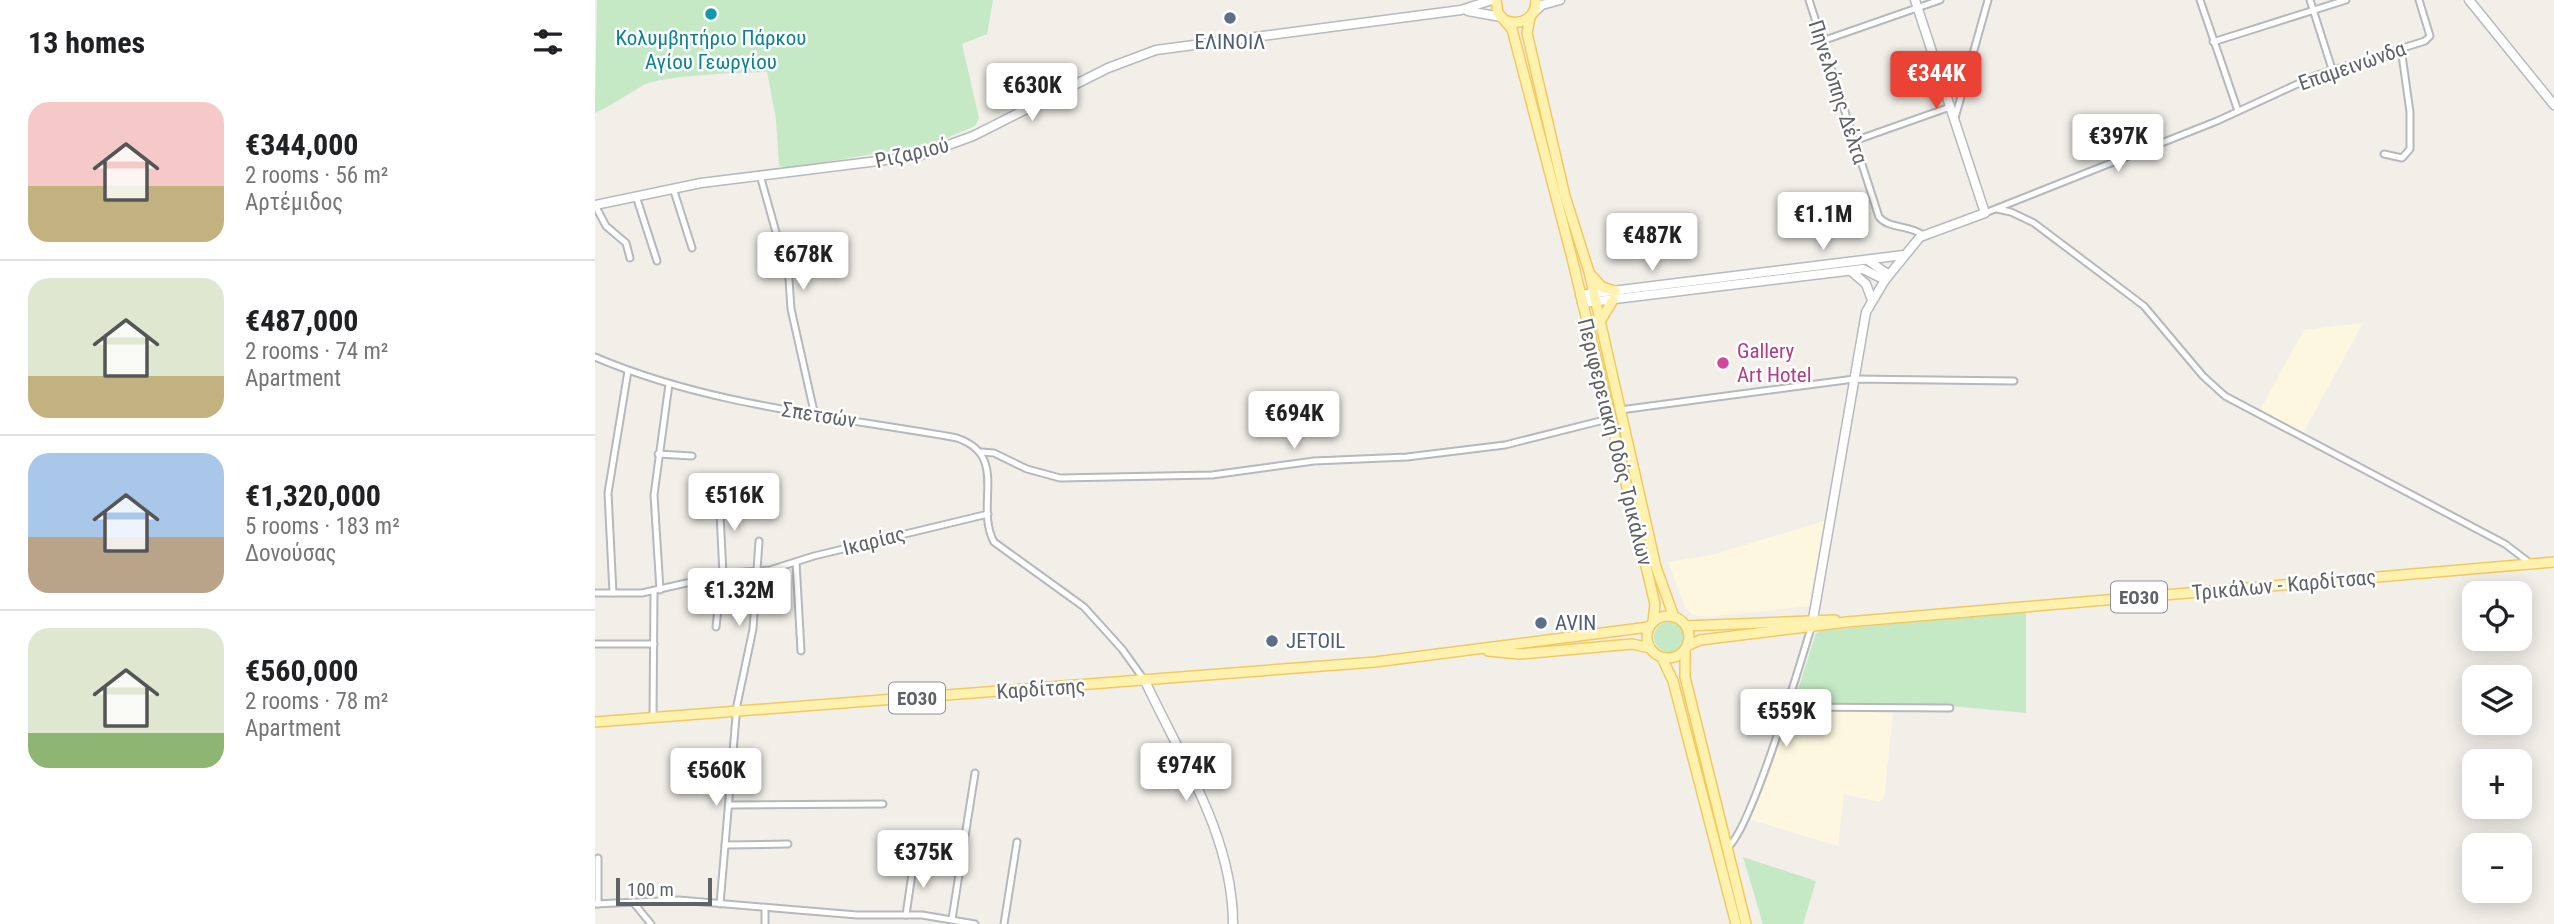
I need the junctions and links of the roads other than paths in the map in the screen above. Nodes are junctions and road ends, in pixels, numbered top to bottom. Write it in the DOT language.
graph roads {
  1 [pos="1494,0"];
  2 [pos="1536,0"];
  3 [pos="1560,0"];
  4 [pos="1809,0"];
  5 [pos="1940,0"];
  6 [pos="1988,0"];
  7 [pos="2200,0"];
  8 [pos="2310,0"];
  9 [pos="2346,0"];
  10 [pos="2419,0"];
  11 [pos="2469,0"];
  12 [pos="1917,4"];
  13 [pos="1461,10"];
  14 [pos="2313,10"];
  15 [pos="1532,15"];
  16 [pos="1504,19"];
  17 [pos="1822,41"];
  18 [pos="2213,42"];
  19 [pos="2401,48"];
  20 [pos="2332,69"];
  21 [pos="2554,105"];
  22 [pos="1950,107"];
  23 [pos="2238,111"];
  24 [pos="1954,120"];
  25 [pos="1854,141"];
  26 [pos="2383,154"];
  27 [pos="760,175"];
  28 [pos="673,188"];
  29 [pos="636,196"];
  30 [pos="595,205"];
  31 [pos="1997,208"];
  32 [pos="1985,212"];
  33 [pos="1923,235"];
  34 [pos="692,248"];
  35 [pos="1904,255"];
  36 [pos="630,258"];
  37 [pos="657,261"];
  38 [pos="1869,261"];
  39 [pos="1851,271"];
  40 [pos="1589,272"];
  41 [pos="1887,278"];
  42 [pos="1614,295"];
  43 [pos="1595,297"];
  44 [pos="1581,299"];
  45 [pos="1872,300"];
  46 [pos="1600,322"];
  47 [pos="595,357"];
  48 [pos="628,371"];
  49 [pos="1854,379"];
  50 [pos="2014,381"];
  51 [pos="669,384"];
  52 [pos="1621,410"];
  53 [pos="815,416"];
  54 [pos="1612,418"];
  55 [pos="981,452"];
  56 [pos="658,454"];
  57 [pos="692,456"];
  58 [pos="719,492"];
  59 [pos="988,514"];
  60 [pos="759,541"];
  61 [pos="796,562"];
  62 [pos="2532,564"];
  63 [pos="2552,564"];
  64 [pos="758,571"];
  65 [pos="723,575"];
  66 [pos="712,578"];
  67 [pos="657,590"];
  68 [pos="595,593"];
  69 [pos="614,593"];
  70 [pos="1674,617"];
  71 [pos="1812,624"];
  72 [pos="1651,625"];
  73 [pos="1686,626"];
  74 [pos="716,627"];
  75 [pos="654,643"];
  76 [pos="595,644"];
  77 [pos="1646,647"];
  78 [pos="1686,648"];
  79 [pos="1486,650"];
  80 [pos="801,651"];
  81 [pos="1662,658"];
  82 [pos="1145,681"];
  83 [pos="1787,707"];
  84 [pos="1950,708"];
  85 [pos="736,713"];
  86 [pos="653,719"];
  87 [pos="595,722"];
  88 [pos="975,773"];
  89 [pos="883,803"];
  90 [pos="730,805"];
  91 [pos="1017,842"];
  92 [pos="788,844"];
  93 [pos="725,845"];
  94 [pos="1727,848"];
  95 [pos="598,858"];
  96 [pos="913,860"];
  97 [pos="633,902"];
  98 [pos="596,904"];
  99 [pos="720,904"];
  100 [pos="765,908"];
  101 [pos="906,915"];
  102 [pos="952,919"];
  103 [pos="651,924"];
  104 [pos="765,924"];
  105 [pos="975,924"];
  106 [pos="1004,924"];
  107 [pos="1233,924"];
  108 [pos="1736,924"];
  109 [pos="1746,924"];
  1 -- 13 [label="street, Ριζαριού"];
  1 -- 16 [label="main road, Περιφερειακή Οδός Τρικάλων"];
  2 -- 15 [label="main road, Περιφερειακή Οδός Τρικάλων"];
  3 -- 15 [label="street"];
  4 -- 17 [label="street, Πηνελόπης Δέλτα"];
  5 -- 12 [label="street"];
  6 -- 24 [label="street"];
  7 -- 18 [label="street"];
  8 -- 14 [label="street"];
  9 -- 14 [label="street"];
  10 -- 19 [label="street, Επαμεινώνδα"];
  11 -- 21 [label="street"];
  12 -- 17 [label="street"];
  12 -- 22 [label="street"];
  13 -- 16 [label="street, Ριζαριού"];
  13 -- 27 [label="street, Ριζαριού"];
  14 -- 18 [label="street"];
  14 -- 20 [label="street"];
  15 -- 16 [label="main road"];
  15 -- 40 [label="main road, Περιφερειακή Οδός Τρικάλων"];
  16 -- 44 [label="main road, Περιφερειακή Οδός Τρικάλων"];
  17 -- 25 [label="street, Πηνελόπης Δέλτα"];
  18 -- 23 [label="street"];
  19 -- 20 [label="street, Επαμεινώνδα"];
  19 -- 26 [label="street"];
  20 -- 23 [label="street, Επαμεινώνδα"];
  22 -- 24 [label="street"];
  22 -- 25 [label="street"];
  23 -- 31 [label="street, Επαμεινώνδα"];
  24 -- 32 [label="street"];
  25 -- 33 [label="street, Πηνελόπης Δέλτα"];
  27 -- 28 [label="street, Ριζαριού"];
  27 -- 53 [label="street"];
  28 -- 29 [label="street, Ριζαριού"];
  28 -- 34 [label="street"];
  29 -- 30 [label="street, Ριζαριού"];
  29 -- 37 [label="street"];
  30 -- 36 [label="street"];
  31 -- 32 [label="street, Επαμεινώνδα"];
  31 -- 62 [label="street"];
  32 -- 33 [label="street"];
  33 -- 35 [label="street"];
  35 -- 38 [label="street"];
  35 -- 41 [label="street"];
  38 -- 41 [label="street"];
  38 -- 42 [label="street"];
  39 -- 41 [label="street"];
  39 -- 42 [label="street"];
  39 -- 45 [label="street"];
  40 -- 42 [label="main road"];
  40 -- 43 [label="main road, Περιφερειακή Οδός Τρικάλων"];
  41 -- 45 [label="street"];
  42 -- 43 [label="street"];
  42 -- 46 [label="main road"];
  43 -- 44 [label="street"];
  43 -- 46 [label="main road, Περιφερειακή Οδός Τρικάλων"];
  44 -- 54 [label="main road, Περιφερειακή Οδός Τρικάλων"];
  45 -- 49 [label="street"];
  46 -- 52 [label="main road, Περιφερειακή Οδός Τρικάλων"];
  47 -- 48 [label="street, Σπετσών"];
  48 -- 51 [label="street, Σπετσών"];
  48 -- 69 [label="street"];
  49 -- 50 [label="street"];
  49 -- 52 [label="street"];
  49 -- 71 [label="street"];
  51 -- 53 [label="street, Σπετσών"];
  51 -- 56 [label="street"];
  52 -- 70 [label="main road, Περιφερειακή Οδός Τρικάλων"];
  53 -- 55 [label="street, Σπετσών"];
  54 -- 55 [label="street, Σπετσών"];
  54 -- 72 [label="main road, Περιφερειακή Οδός Τρικάλων"];
  55 -- 59 [label="street"];
  56 -- 57 [label="street"];
  56 -- 67 [label="street"];
  58 -- 65 [label="street"];
  59 -- 61 [label="street, Ικαρίας"];
  59 -- 82 [label="street"];
  60 -- 64 [label="street"];
  61 -- 64 [label="street, Ικαρίας"];
  61 -- 80 [label="street"];
  62 -- 63 [label="main road, Τρικάλων - Καρδίτσας / ΕΟ30"];
  62 -- 71 [label="main road, Τρικάλων - Καρδίτσας / ΕΟ30"];
  64 -- 65 [label="street, Ικαρίας"];
  64 -- 85 [label="street"];
  65 -- 66 [label="street, Ικαρίας"];
  66 -- 67 [label="street, Ικαρίας"];
  66 -- 74 [label="street"];
  67 -- 69 [label="street, Ικαρίας"];
  67 -- 75 [label="street"];
  68 -- 69 [label="street, Ικαρίας"];
  70 -- 72 [label="main road, ΕΟ30"];
  70 -- 73 [label="main road"];
  71 -- 73 [label="main road, Τρικάλων - Καρδίτσας / ΕΟ30"];
  71 -- 78 [label="main road, Τρικάλων - Καρδίτσας / ΕΟ30"];
  71 -- 83 [label="street"];
  72 -- 77 [label="main road"];
  72 -- 79 [label="main road, Καρδίτσης / ΕΟ30"];
  73 -- 78 [label="main road"];
  75 -- 76 [label="street"];
  75 -- 86 [label="street"];
  77 -- 79 [label="main road, Καρδίτσης / ΕΟ30"];
  77 -- 81 [label="main road"];
  78 -- 81 [label="main road, ΕΟ30"];
  78 -- 94 [label="main road"];
  79 -- 82 [label="main road, Καρδίτσης / ΕΟ30"];
  81 -- 108 [label="main road"];
  82 -- 85 [label="main road, Καρδίτσης / ΕΟ30"];
  82 -- 107 [label="street"];
  83 -- 84 [label="street"];
  83 -- 94 [label="street"];
  85 -- 86 [label="main road, Καρδίτσης / ΕΟ30"];
  85 -- 90 [label="street"];
  86 -- 87 [label="main road, Καρδίτσης / ΕΟ30"];
  88 -- 102 [label="street"];
  89 -- 90 [label="street"];
  90 -- 93 [label="street"];
  91 -- 106 [label="street"];
  92 -- 93 [label="street"];
  93 -- 99 [label="street"];
  94 -- 109 [label="main road"];
  95 -- 98 [label="street"];
  96 -- 101 [label="street"];
  97 -- 98 [label="street"];
  97 -- 99 [label="street"];
  97 -- 103 [label="street"];
  99 -- 100 [label="street"];
  100 -- 101 [label="street"];
  100 -- 104 [label="street"];
  101 -- 102 [label="street"];
  102 -- 105 [label="street"];
}
